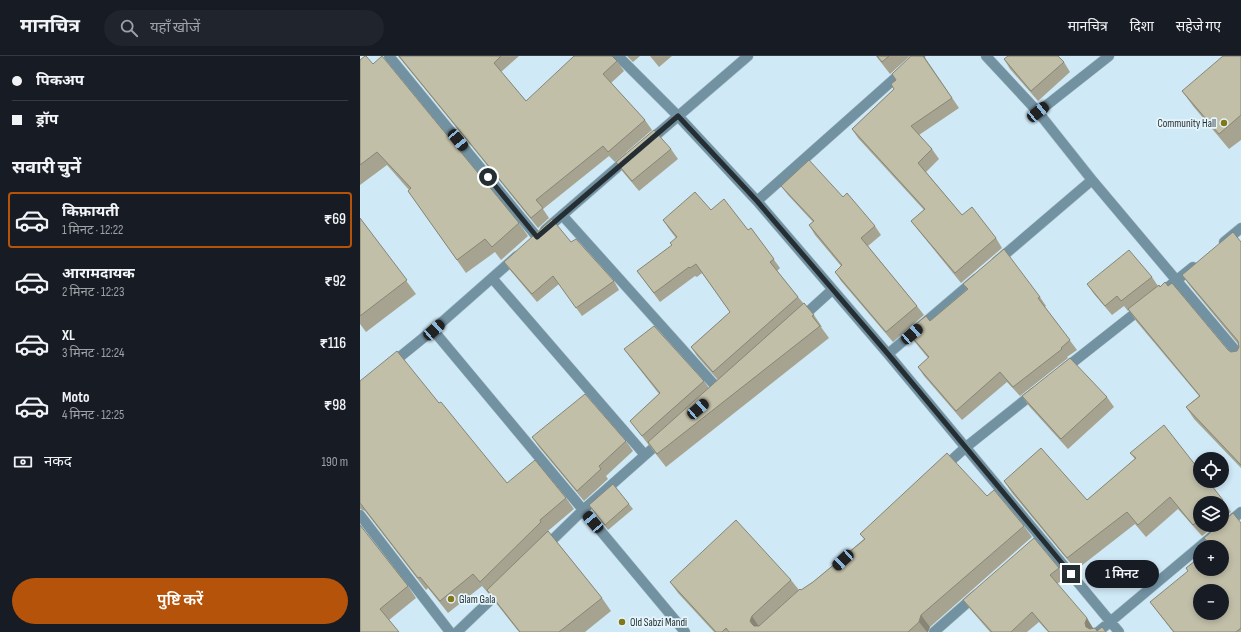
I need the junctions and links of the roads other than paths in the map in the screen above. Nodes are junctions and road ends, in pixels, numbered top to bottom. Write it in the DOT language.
graph roads {
  1 [pos="389,56"];
  2 [pos="618,56"];
  3 [pos="748,56"];
  4 [pos="920,56"];
  5 [pos="986,56"];
  6 [pos="1109,56"];
  7 [pos="1038,112"];
  8 [pos="678,116"];
  9 [pos="1092,180"];
  10 [pos="757,201"];
  11 [pos="562,215"];
  12 [pos="1241,228"];
  13 [pos="531,242"];
  14 [pos="1218,247"];
  15 [pos="1200,262"];
  16 [pos="492,278"];
  17 [pos="1176,281"];
  18 [pos="832,290"];
  19 [pos="791,327"];
  20 [pos="434,330"];
  21 [pos="888,354"];
  22 [pos="1241,357"];
  23 [pos="384,370"];
  24 [pos="1052,379"];
  25 [pos="1040,388"];
  26 [pos="719,390"];
  27 [pos="668,435"];
  28 [pos="966,447"];
  29 [pos="645,455"];
  30 [pos="937,473"];
  31 [pos="583,510"];
  32 [pos="1241,512"];
  33 [pos="360,515"];
  34 [pos="537,554"];
  35 [pos="509,582"];
  36 [pos="982,590"];
  37 [pos="1110,622"];
  38 [pos="450,632"];
  39 [pos="457,632"];
  40 [pos="685,632"];
  41 [pos="934,632"];
  42 [pos="1098,632"];
  43 [pos="1119,632"];
  1 -- 13 [label="street"];
  2 -- 8 [label="street"];
  3 -- 8 [label="street"];
  4 -- 10 [label="street"];
  5 -- 7 [label="street"];
  6 -- 7 [label="street"];
  7 -- 9 [label="street"];
  8 -- 10 [label="street"];
  8 -- 11 [label="street"];
  9 -- 17 [label="street"];
  9 -- 21 [label="street"];
  10 -- 18 [label="street"];
  11 -- 13 [label="street"];
  11 -- 26 [label="street"];
  12 -- 14 [label="street"];
  13 -- 16 [label="street"];
  15 -- 17 [label="street"];
  16 -- 20 [label="street"];
  16 -- 29 [label="street"];
  17 -- 22 [label="street"];
  17 -- 24 [label="street"];
  18 -- 19 [label="street"];
  18 -- 21 [label="street"];
  20 -- 23 [label="street"];
  20 -- 31 [label="street"];
  21 -- 28 [label="street"];
  25 -- 28 [label="street"];
  27 -- 29 [label="street"];
  28 -- 30 [label="street"];
  28 -- 37 [label="street"];
  29 -- 31 [label="street"];
  31 -- 34 [label="street"];
  31 -- 40 [label="street"];
  32 -- 37 [label="street"];
  33 -- 38 [label="street"];
  35 -- 39 [label="street"];
  36 -- 41 [label="street"];
  37 -- 42 [label="street"];
  37 -- 43 [label="street"];
}
